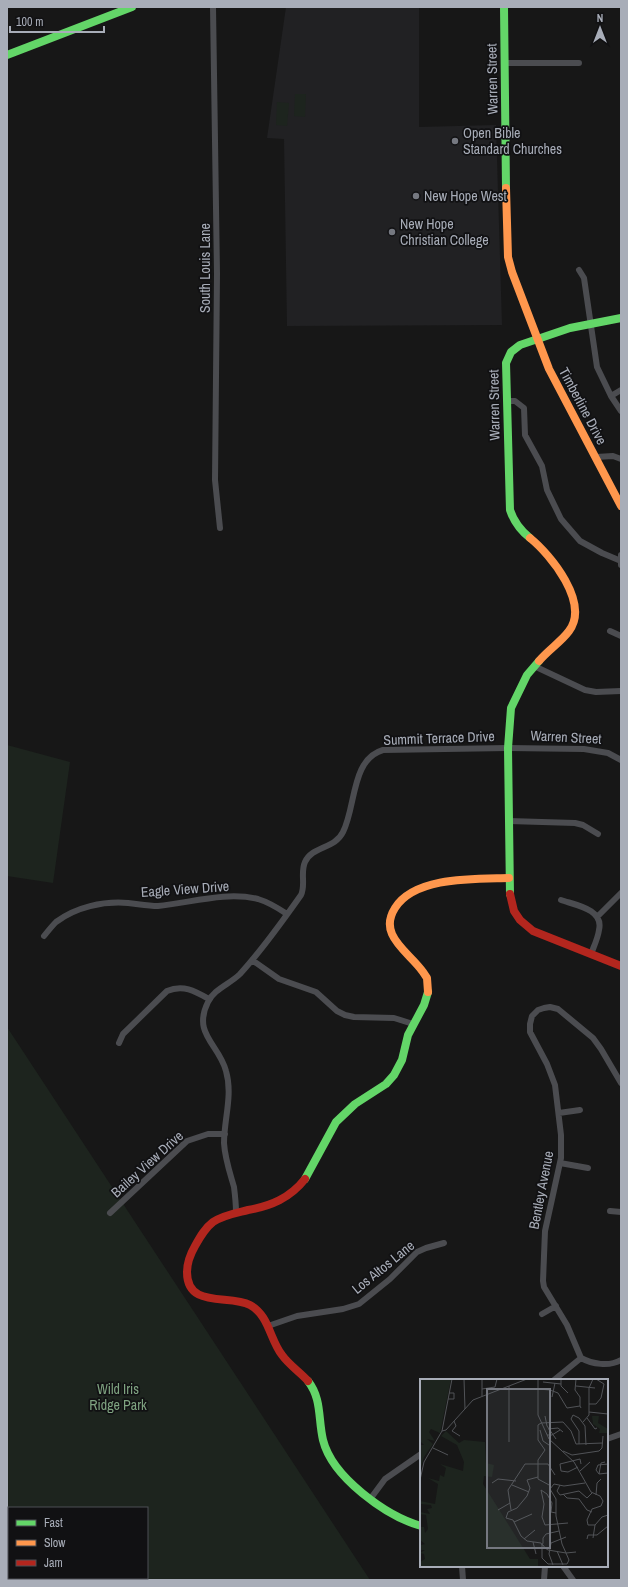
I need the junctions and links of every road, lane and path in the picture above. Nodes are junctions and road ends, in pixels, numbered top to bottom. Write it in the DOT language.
graph roads {
  1 [pos="132,7"];
  2 [pos="213,7"];
  3 [pos="504,7"];
  4 [pos="7,55"];
  5 [pos="505,63"];
  6 [pos="579,63"];
  7 [pos="579,270"];
  8 [pos="621,318"];
  9 [pos="590,323"];
  10 [pos="536,339"];
  11 [pos="621,390"];
  12 [pos="611,396"];
  13 [pos="507,401"];
  14 [pos="621,411"];
  15 [pos="596,457"];
  16 [pos="621,459"];
  17 [pos="621,506"];
  18 [pos="220,528"];
  19 [pos="621,555"];
  20 [pos="621,561"];
  21 [pos="621,565"];
  22 [pos="610,631"];
  23 [pos="621,636"];
  24 [pos="534,666"];
  25 [pos="621,691"];
  26 [pos="508,748"];
  27 [pos="621,760"];
  28 [pos="509,822"];
  29 [pos="598,834"];
  30 [pos="509,878"];
  31 [pos="621,893"];
  32 [pos="561,900"];
  33 [pos="287,914"];
  34 [pos="597,917"];
  35 [pos="44,936"];
  36 [pos="591,954"];
  37 [pos="252,960"];
  38 [pos="621,966"];
  39 [pos="210,999"];
  40 [pos="413,1024"];
  41 [pos="119,1043"];
  42 [pos="621,1083"];
  43 [pos="580,1110"];
  44 [pos="558,1113"];
  45 [pos="225,1134"];
  46 [pos="560,1163"];
  47 [pos="588,1168"];
  48 [pos="610,1211"];
  49 [pos="236,1212"];
  50 [pos="621,1212"];
  51 [pos="110,1213"];
  52 [pos="444,1243"];
  53 [pos="556,1306"];
  54 [pos="542,1314"];
  55 [pos="268,1326"];
  56 [pos="581,1358"];
  57 [pos="621,1360"];
  58 [pos="555,1379"];
  59 [pos="621,1434"];
  60 [pos="608,1439"];
  61 [pos="420,1455"];
  62 [pos="371,1498"];
  63 [pos="420,1526"];
  64 [pos="462,1567"];
  65 [pos="545,1567"];
  66 [pos="564,1567"];
  67 [pos="463,1580"];
  68 [pos="544,1580"];
  69 [pos="573,1580"];
  1 -- 4 [label="street"];
  2 -- 18 [label="street, South Louis Lane"];
  3 -- 5 [label="street, Warren Street"];
  5 -- 6 [label="street"];
  5 -- 10 [label="street, Warren Street"];
  7 -- 9 [label="street"];
  8 -- 9 [label="street"];
  9 -- 10 [label="street"];
  9 -- 12 [label="street"];
  10 -- 13 [label="street, Warren Street"];
  10 -- 15 [label="street, Timberline Drive"];
  11 -- 12 [label="street"];
  12 -- 14 [label="street"];
  13 -- 20 [label="street"];
  13 -- 24 [label="street, Warren Street"];
  15 -- 16 [label="street"];
  15 -- 17 [label="street, Timberline Drive"];
  19 -- 20 [label="street"];
  20 -- 21 [label="street"];
  22 -- 23 [label="street"];
  24 -- 25 [label="street"];
  24 -- 26 [label="street, Warren Street"];
  26 -- 27 [label="street, Warren Street"];
  26 -- 28 [label="street, Warren Street"];
  26 -- 33 [label="street, Summit Terrace Drive"];
  28 -- 29 [label="street"];
  28 -- 30 [label="street, Warren Street"];
  30 -- 36 [label="street, Warren Street"];
  30 -- 40 [label="street"];
  31 -- 34 [label="street"];
  32 -- 34 [label="street"];
  33 -- 35 [label="street, Eagle View Drive"];
  33 -- 37 [label="street, Summit Terrace Drive"];
  34 -- 36 [label="street"];
  36 -- 38 [label="street, Warren Street"];
  37 -- 39 [label="street, Summit Terrace Drive"];
  37 -- 40 [label="street"];
  39 -- 41 [label="street"];
  39 -- 45 [label="street, Summit Terrace Drive"];
  40 -- 49 [label="street"];
  42 -- 44 [label="street, Bentley Avenue"];
  43 -- 44 [label="street"];
  44 -- 46 [label="street, Bentley Avenue"];
  45 -- 49 [label="street, Summit Terrace Drive"];
  45 -- 51 [label="street, Bailey View Drive"];
  46 -- 47 [label="street"];
  46 -- 53 [label="street, Bentley Avenue"];
  48 -- 50 [label="street"];
  49 -- 55 [label="street"];
  52 -- 55 [label="street, Los Altos Lane"];
  53 -- 54 [label="street"];
  53 -- 56 [label="street, Bentley Avenue"];
  55 -- 62 [label="street"];
  56 -- 57 [label="street"];
  56 -- 58 [label="street"];
  59 -- 60 [label="street"];
  61 -- 62 [label="street"];
  62 -- 63 [label="street"];
  64 -- 67 [label="street"];
  65 -- 68 [label="street"];
  66 -- 69 [label="street"];
}
